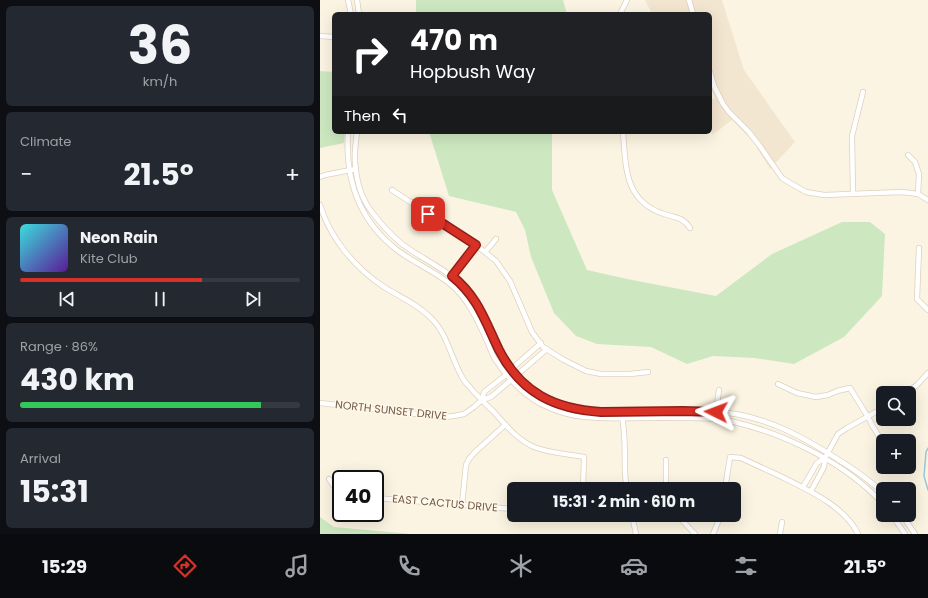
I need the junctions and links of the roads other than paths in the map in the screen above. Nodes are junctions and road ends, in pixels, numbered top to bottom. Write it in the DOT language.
graph roads {
  1 [pos="348,0"];
  2 [pos="357,0"];
  3 [pos="627,0"];
  4 [pos="689,0"];
  5 [pos="351,12"];
  6 [pos="359,12"];
  7 [pos="621,12"];
  8 [pos="692,12"];
  9 [pos="320,36"];
  10 [pos="332,38"];
  11 [pos="712,79"];
  12 [pos="863,92"];
  13 [pos="348,134"];
  14 [pos="357,134"];
  15 [pos="623,134"];
  16 [pos="908,155"];
  17 [pos="356,169"];
  18 [pos="349,170"];
  19 [pos="320,177"];
  20 [pos="392,190"];
  21 [pos="853,194"];
  22 [pos="918,194"];
  23 [pos="928,200"];
  24 [pos="320,205"];
  25 [pos="690,228"];
  26 [pos="496,239"];
  27 [pos="476,245"];
  28 [pos="919,248"];
  29 [pos="485,252"];
  30 [pos="452,276"];
  31 [pos="447,282"];
  32 [pos="928,310"];
  33 [pos="540,343"];
  34 [pos="547,349"];
  35 [pos="511,369"];
  36 [pos="648,372"];
  37 [pos="928,373"];
  38 [pos="507,374"];
  39 [pos="516,375"];
  40 [pos="511,379"];
  41 [pos="778,384"];
  42 [pos="916,386"];
  43 [pos="719,390"];
  44 [pos="482,400"];
  45 [pos="320,403"];
  46 [pos="624,412"];
  47 [pos="716,412"];
  48 [pos="876,412"];
  49 [pos="868,417"];
  50 [pos="622,418"];
  51 [pos="505,425"];
  52 [pos="878,434"];
  53 [pos="828,453"];
  54 [pos="825,458"];
  55 [pos="666,460"];
  56 [pos="329,479"];
  57 [pos="583,482"];
  58 [pos="625,482"];
  59 [pos="666,482"];
  60 [pos="726,482"];
  61 [pos="332,484"];
  62 [pos="803,487"];
  63 [pos="876,487"];
  64 [pos="811,491"];
  65 [pos="876,497"];
  66 [pos="384,499"];
  67 [pos="462,504"];
  68 [pos="507,508"];
  69 [pos="633,522"];
  70 [pos="684,522"];
  71 [pos="718,522"];
  72 [pos="782,522"];
  73 [pos="897,522"];
  74 [pos="907,522"];
  75 [pos="636,534"];
  76 [pos="695,534"];
  77 [pos="713,534"];
  78 [pos="780,534"];
  79 [pos="858,534"];
  80 [pos="905,534"];
  81 [pos="915,534"];
  1 -- 5 [label="street"];
  2 -- 6 [label="street"];
  3 -- 7 [label="street"];
  4 -- 8 [label="street"];
  9 -- 10 [label="street"];
  11 -- 21 [label="street"];
  12 -- 21 [label="street"];
  13 -- 18 [label="street"];
  14 -- 17 [label="street"];
  15 -- 25 [label="street"];
  16 -- 22 [label="street"];
  17 -- 18 [label="street"];
  17 -- 30 [label="street"];
  18 -- 19 [label="street"];
  18 -- 31 [label="street"];
  20 -- 27 [label="street"];
  21 -- 22 [label="street"];
  22 -- 23 [label="street"];
  24 -- 44 [label="street"];
  26 -- 29 [label="street"];
  27 -- 29 [label="street"];
  27 -- 30 [label="street"];
  28 -- 32 [label="street"];
  29 -- 33 [label="street"];
  30 -- 31 [label="street"];
  30 -- 35 [label="street"];
  31 -- 38 [label="street"];
  33 -- 34 [label="street"];
  33 -- 35 [label="street, NORTH SUNSET DRIVE"];
  34 -- 36 [label="street"];
  34 -- 39 [label="street, NORTH SUNSET DRIVE"];
  35 -- 38 [label="street, NORTH SUNSET DRIVE"];
  35 -- 39 [label="street"];
  37 -- 42 [label="street"];
  38 -- 40 [label="street"];
  38 -- 44 [label="street, NORTH SUNSET DRIVE"];
  39 -- 40 [label="street, NORTH SUNSET DRIVE"];
  39 -- 46 [label="street"];
  40 -- 44 [label="street, NORTH SUNSET DRIVE"];
  40 -- 50 [label="street"];
  41 -- 49 [label="street"];
  43 -- 47 [label="street"];
  44 -- 45 [label="street, NORTH SUNSET DRIVE"];
  44 -- 51 [label="street"];
  46 -- 47 [label="street"];
  46 -- 50 [label="street"];
  47 -- 53 [label="street"];
  48 -- 49 [label="street"];
  49 -- 52 [label="street"];
  49 -- 53 [label="street"];
  50 -- 54 [label="street"];
  50 -- 58 [label="street"];
  51 -- 57 [label="street"];
  51 -- 67 [label="street"];
  53 -- 54 [label="street"];
  53 -- 63 [label="street"];
  54 -- 62 [label="street"];
  54 -- 64 [label="street"];
  54 -- 65 [label="street"];
  55 -- 59 [label="street"];
  56 -- 61 [label="street"];
  60 -- 62 [label="street"];
  62 -- 64 [label="street"];
  64 -- 79 [label="street"];
  66 -- 67 [label="street, EAST CACTUS DRIVE"];
  67 -- 68 [label="street, EAST CACTUS DRIVE"];
  69 -- 75 [label="street"];
  70 -- 76 [label="street"];
  71 -- 77 [label="street"];
  72 -- 78 [label="street"];
  73 -- 80 [label="street"];
  74 -- 81 [label="street"];
}
